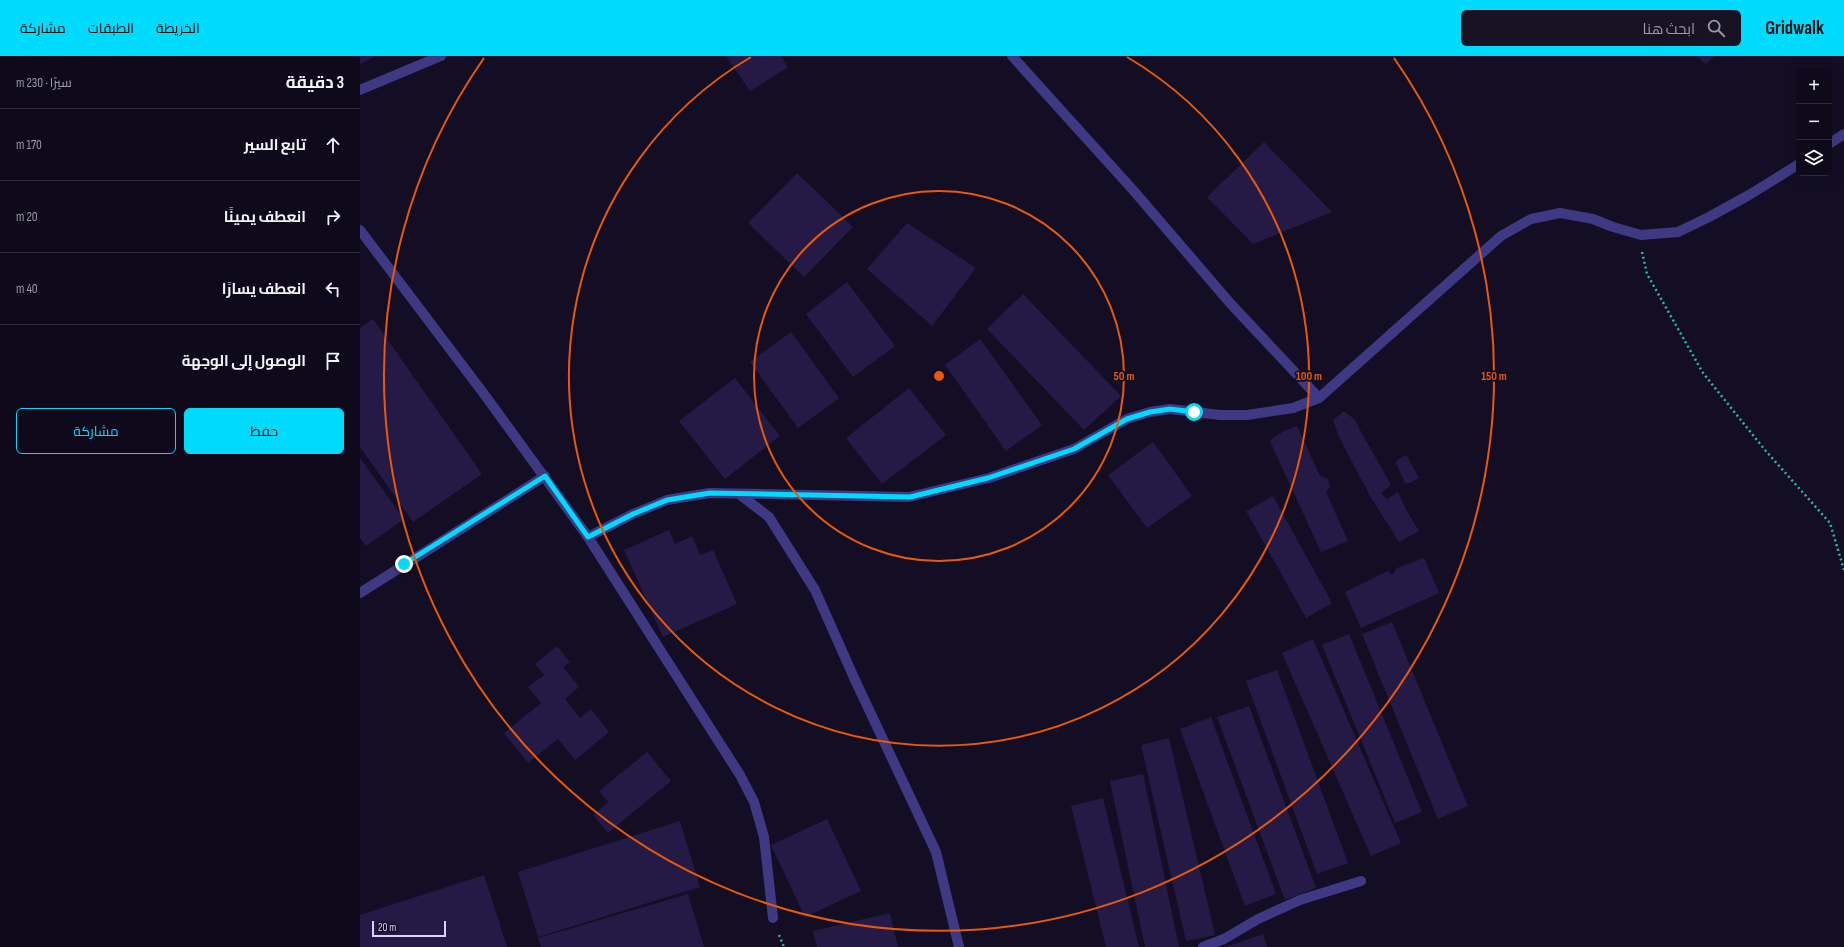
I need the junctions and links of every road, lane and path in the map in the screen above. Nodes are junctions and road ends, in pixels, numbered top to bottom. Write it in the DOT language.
graph roads {
  1 [pos="441,56"];
  2 [pos="1012,56"];
  3 [pos="360,90"];
  4 [pos="1844,134"];
  5 [pos="1832,142"];
  6 [pos="1796,166"];
  7 [pos="360,230"];
  8 [pos="1638,234"];
  9 [pos="1319,398"];
  10 [pos="545,476"];
  11 [pos="739,494"];
  12 [pos="588,537"];
  13 [pos="1844,570"];
  14 [pos="360,593"];
  15 [pos="1361,881"];
  16 [pos="773,918"];
  17 [pos="959,947"];
  18 [pos="1203,947"];
  1 -- 3 [label="street"];
  2 -- 9 [label="street"];
  4 -- 5 [label="street"];
  6 -- 8 [label="street"];
  7 -- 10 [label="street"];
  8 -- 9 [label="street"];
  8 -- 13 [label="path"];
  9 -- 11 [label="street"];
  10 -- 12 [label="street"];
  10 -- 14 [label="street"];
  11 -- 12 [label="street"];
  11 -- 17 [label="street"];
  12 -- 16 [label="street"];
  15 -- 18 [label="street"];
}
